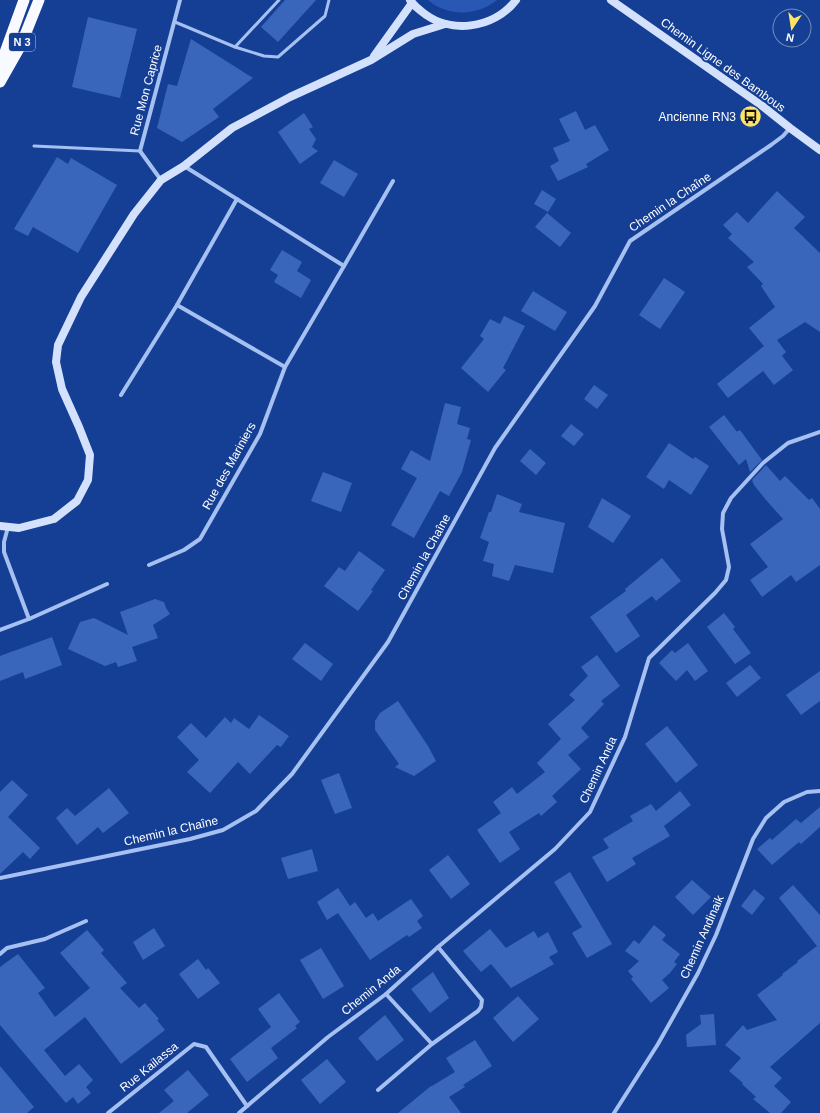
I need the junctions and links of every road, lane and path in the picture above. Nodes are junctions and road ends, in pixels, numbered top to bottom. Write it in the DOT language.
graph roads {
  1 [pos="24,0"];
  2 [pos="39,0"];
  3 [pos="180,0"];
  4 [pos="279,0"];
  5 [pos="329,0"];
  6 [pos="516,0"];
  7 [pos="611,0"];
  8 [pos="411,1"];
  9 [pos="174,22"];
  10 [pos="444,24"];
  11 [pos="235,48"];
  12 [pos="371,60"];
  13 [pos="0,66"];
  14 [pos="0,82"];
  15 [pos="790,128"];
  16 [pos="34,146"];
  17 [pos="820,150"];
  18 [pos="140,151"];
  19 [pos="184,166"];
  20 [pos="161,180"];
  21 [pos="393,181"];
  22 [pos="236,199"];
  23 [pos="344,266"];
  24 [pos="177,305"];
  25 [pos="285,367"];
  26 [pos="121,395"];
  27 [pos="820,432"];
  28 [pos="4,527"];
  29 [pos="150,565"];
  30 [pos="107,584"];
  31 [pos="29,619"];
  32 [pos="0,630"];
  33 [pos="820,791"];
  34 [pos="0,878"];
  35 [pos="86,921"];
  36 [pos="438,947"];
  37 [pos="0,954"];
  38 [pos="386,994"];
  39 [pos="432,1044"];
  40 [pos="378,1090"];
  41 [pos="247,1106"];
  42 [pos="108,1113"];
  43 [pos="239,1113"];
  44 [pos="614,1113"];
  1 -- 13 [label="highway, N 3"];
  2 -- 14 [label="highway, N 3"];
  3 -- 9 [label="street, Rue Mon Caprice"];
  4 -- 11 [label="lane"];
  5 -- 11 [label="lane"];
  6 -- 10 [label="main road"];
  7 -- 15 [label="main road, Chemin Ligne des Bambous"];
  8 -- 10 [label="main road"];
  8 -- 12 [label="main road"];
  9 -- 11 [label="lane"];
  9 -- 18 [label="street, Rue Mon Caprice"];
  10 -- 12 [label="main road"];
  12 -- 19 [label="main road"];
  15 -- 17 [label="main road, Chemin Ligne des Bambous"];
  15 -- 34 [label="street, Chemin la Chaîne"];
  16 -- 18 [label="lane"];
  18 -- 20 [label="street, Rue Mon Caprice"];
  19 -- 20 [label="main road"];
  19 -- 22 [label="street"];
  20 -- 28 [label="main road"];
  21 -- 23 [label="street, Rue des Mariniers"];
  22 -- 23 [label="street"];
  22 -- 24 [label="street"];
  23 -- 25 [label="street, Rue des Mariniers"];
  24 -- 25 [label="street"];
  24 -- 26 [label="street"];
  25 -- 29 [label="street, Rue des Mariniers"];
  27 -- 36 [label="street, Chemin Anda"];
  28 -- 31 [label="street"];
  30 -- 31 [label="street"];
  31 -- 32 [label="street"];
  33 -- 44 [label="street, Chemin Andinaik"];
  35 -- 37 [label="street"];
  36 -- 38 [label="street, Chemin Anda"];
  36 -- 39 [label="street"];
  38 -- 39 [label="street"];
  38 -- 41 [label="street, Chemin Anda"];
  39 -- 40 [label="street"];
  41 -- 42 [label="street, Rue Kailassa"];
  41 -- 43 [label="street, Chemin Anda"];
}
